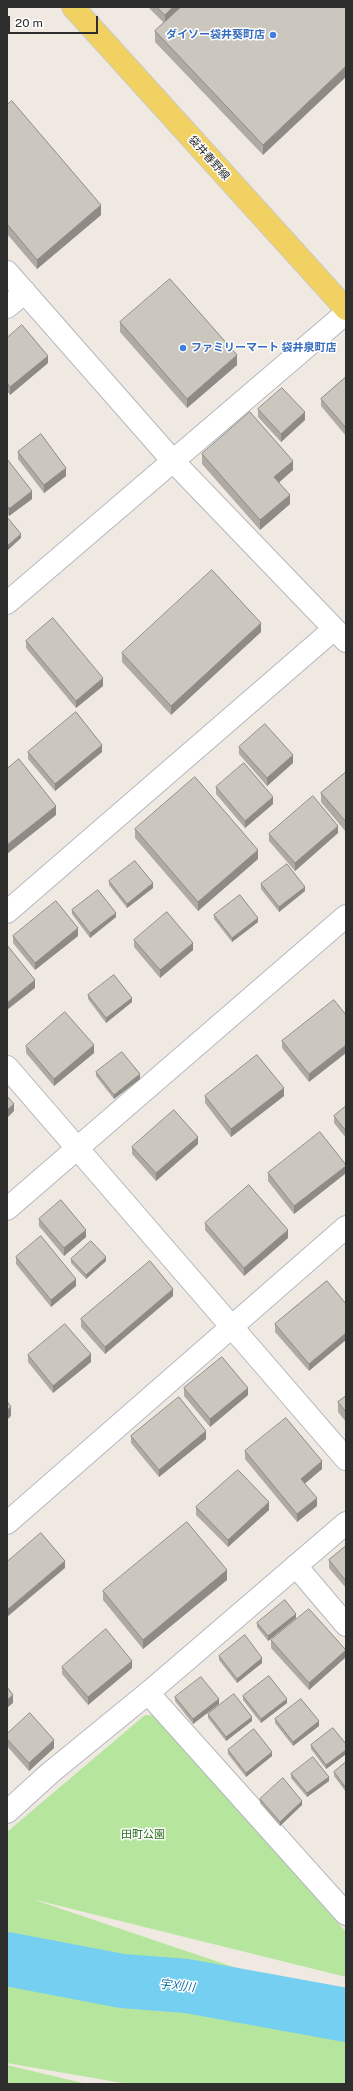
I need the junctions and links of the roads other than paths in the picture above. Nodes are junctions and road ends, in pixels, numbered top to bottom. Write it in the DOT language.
graph roads {
  1 [pos="73,7"];
  2 [pos="7,272"];
  3 [pos="25,292"];
  4 [pos="7,307"];
  5 [pos="346,310"];
  6 [pos="346,313"];
  7 [pos="173,461"];
  8 [pos="7,603"];
  9 [pos="340,635"];
  10 [pos="7,912"];
  11 [pos="346,916"];
  12 [pos="7,1066"];
  13 [pos="76,1149"];
  14 [pos="7,1209"];
  15 [pos="346,1227"];
  16 [pos="233,1327"];
  17 [pos="346,1459"];
  18 [pos="7,1522"];
  19 [pos="346,1523"];
  20 [pos="296,1566"];
  21 [pos="346,1625"];
  22 [pos="148,1693"];
  23 [pos="7,1812"];
  24 [pos="346,1914"];
  1 -- 5 [label="main road, 袋井春野線"];
  2 -- 3 [label="street"];
  3 -- 4 [label="street"];
  3 -- 7 [label="street"];
  6 -- 7 [label="street"];
  7 -- 8 [label="street"];
  7 -- 9 [label="street"];
  9 -- 10 [label="street"];
  11 -- 13 [label="street"];
  12 -- 13 [label="street"];
  13 -- 14 [label="street"];
  13 -- 16 [label="street"];
  15 -- 16 [label="street"];
  16 -- 17 [label="street"];
  16 -- 18 [label="street"];
  19 -- 20 [label="street"];
  20 -- 21 [label="street"];
  20 -- 22 [label="street"];
  22 -- 23 [label="street"];
  22 -- 24 [label="street"];
}
